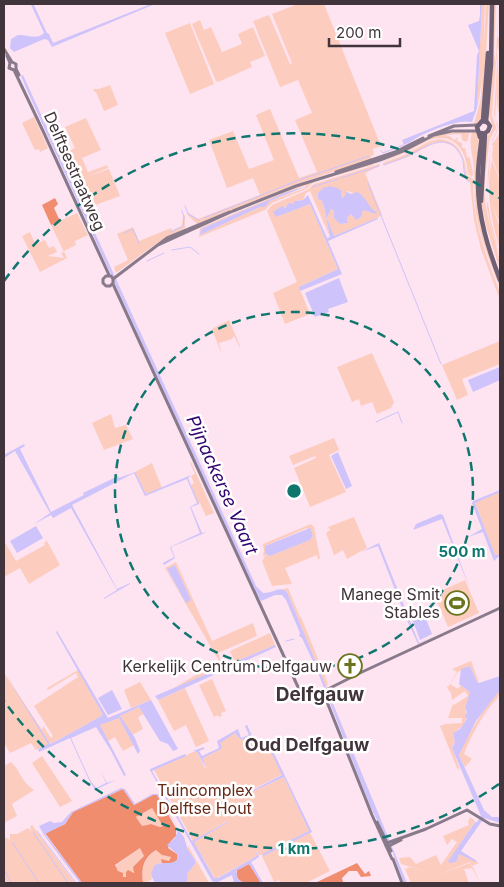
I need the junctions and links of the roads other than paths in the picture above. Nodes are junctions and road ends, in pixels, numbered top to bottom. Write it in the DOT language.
graph roads {
  1 [pos="490,4"];
  2 [pos="4,49"];
  3 [pos="11,62"];
  4 [pos="15,70"];
  5 [pos="485,114"];
  6 [pos="481,128"];
  7 [pos="483,140"];
  8 [pos="500,272"];
  9 [pos="112,278"];
  10 [pos="500,280"];
  11 [pos="500,608"];
  12 [pos="320,696"];
  13 [pos="500,826"];
  14 [pos="389,844"];
  15 [pos="402,883"];
  1 -- 5 [label="main road"];
  2 -- 3 [label="street"];
  3 -- 4 [label="street"];
  3 -- 4 [label="street"];
  4 -- 9 [label="street, Delftsestraatweg"];
  5 -- 6 [label="main road"];
  5 -- 7 [label="main road"];
  6 -- 7 [label="main road"];
  6 -- 9 [label="street"];
  7 -- 8 [label="main road"];
  7 -- 10 [label="main road"];
  9 -- 12 [label="street, Delftsestraatweg"];
  11 -- 12 [label="street"];
  12 -- 14 [label="street"];
  13 -- 14 [label="street"];
  14 -- 15 [label="street"];
}
